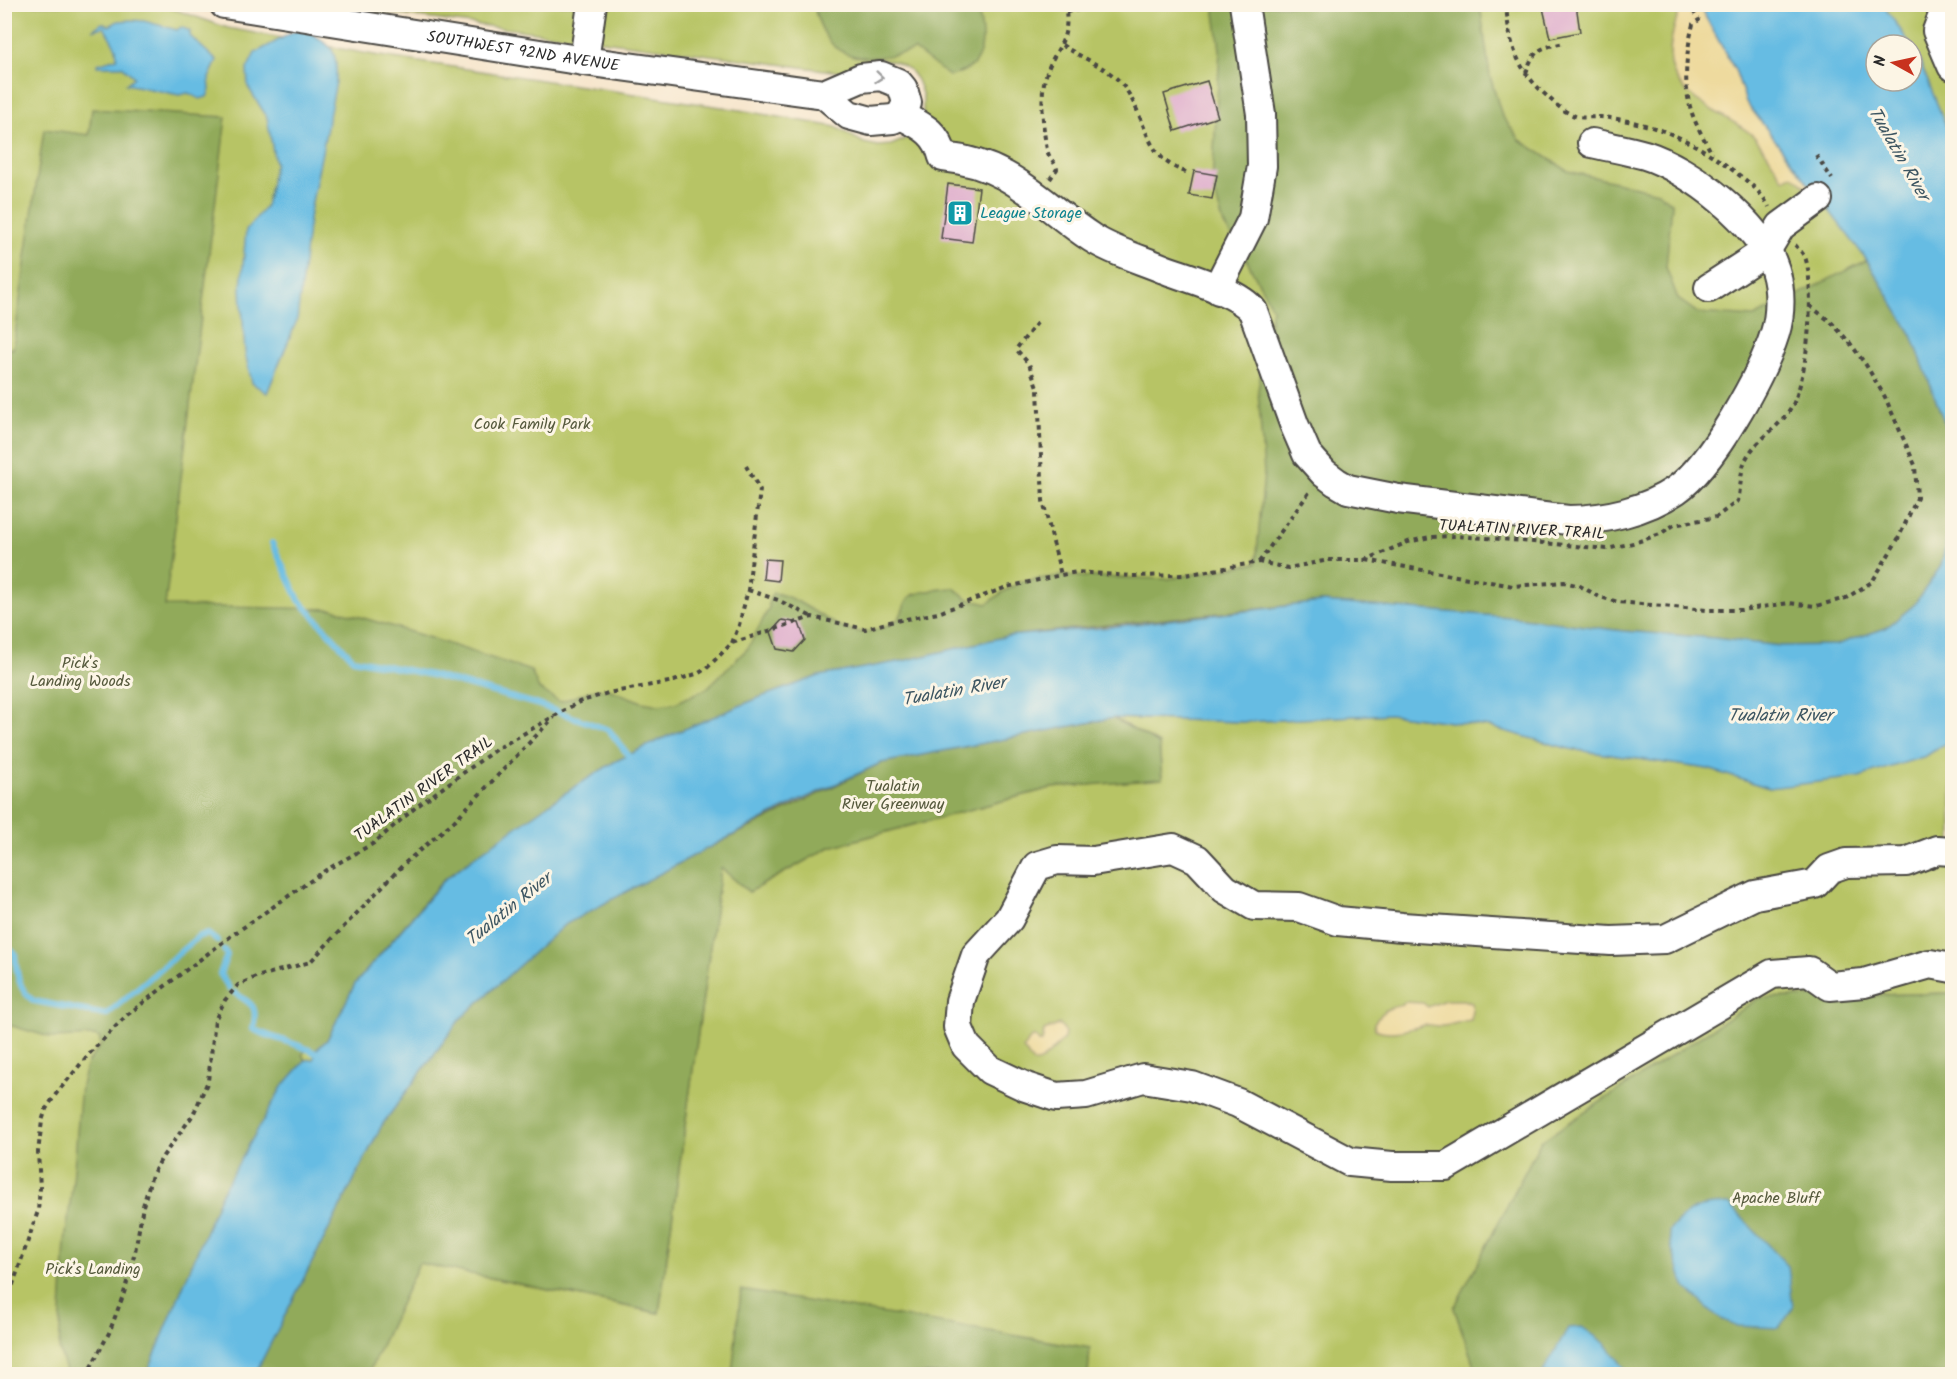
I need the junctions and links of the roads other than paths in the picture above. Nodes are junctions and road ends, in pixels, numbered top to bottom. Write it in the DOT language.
graph roads {
  1 [pos="224,4"];
  2 [pos="592,4"];
  3 [pos="1244,4"];
  4 [pos="1947,4"];
  5 [pos="584,61"];
  6 [pos="1953,66"];
  7 [pos="824,94"];
  8 [pos="901,115"];
  9 [pos="1592,143"];
  10 [pos="1818,199"];
  11 [pos="1766,251"];
  12 [pos="1709,288"];
  13 [pos="1219,290"];
  14 [pos="1953,850"];
  15 [pos="1953,968"];
  1 -- 5 [label="street, SOUTHWEST 92ND AVENUE"];
  2 -- 5 [label="street"];
  3 -- 13 [label="street"];
  4 -- 6 [label="street"];
  5 -- 7 [label="street, SOUTHWEST 92ND AVENUE"];
  7 -- 8 [label="street"];
  7 -- 8 [label="street, one-way"];
  8 -- 13 [label="street"];
  9 -- 11 [label="street"];
  10 -- 11 [label="street"];
  11 -- 12 [label="street"];
  11 -- 13 [label="street"];
  14 -- 15 [label="street"];
}
